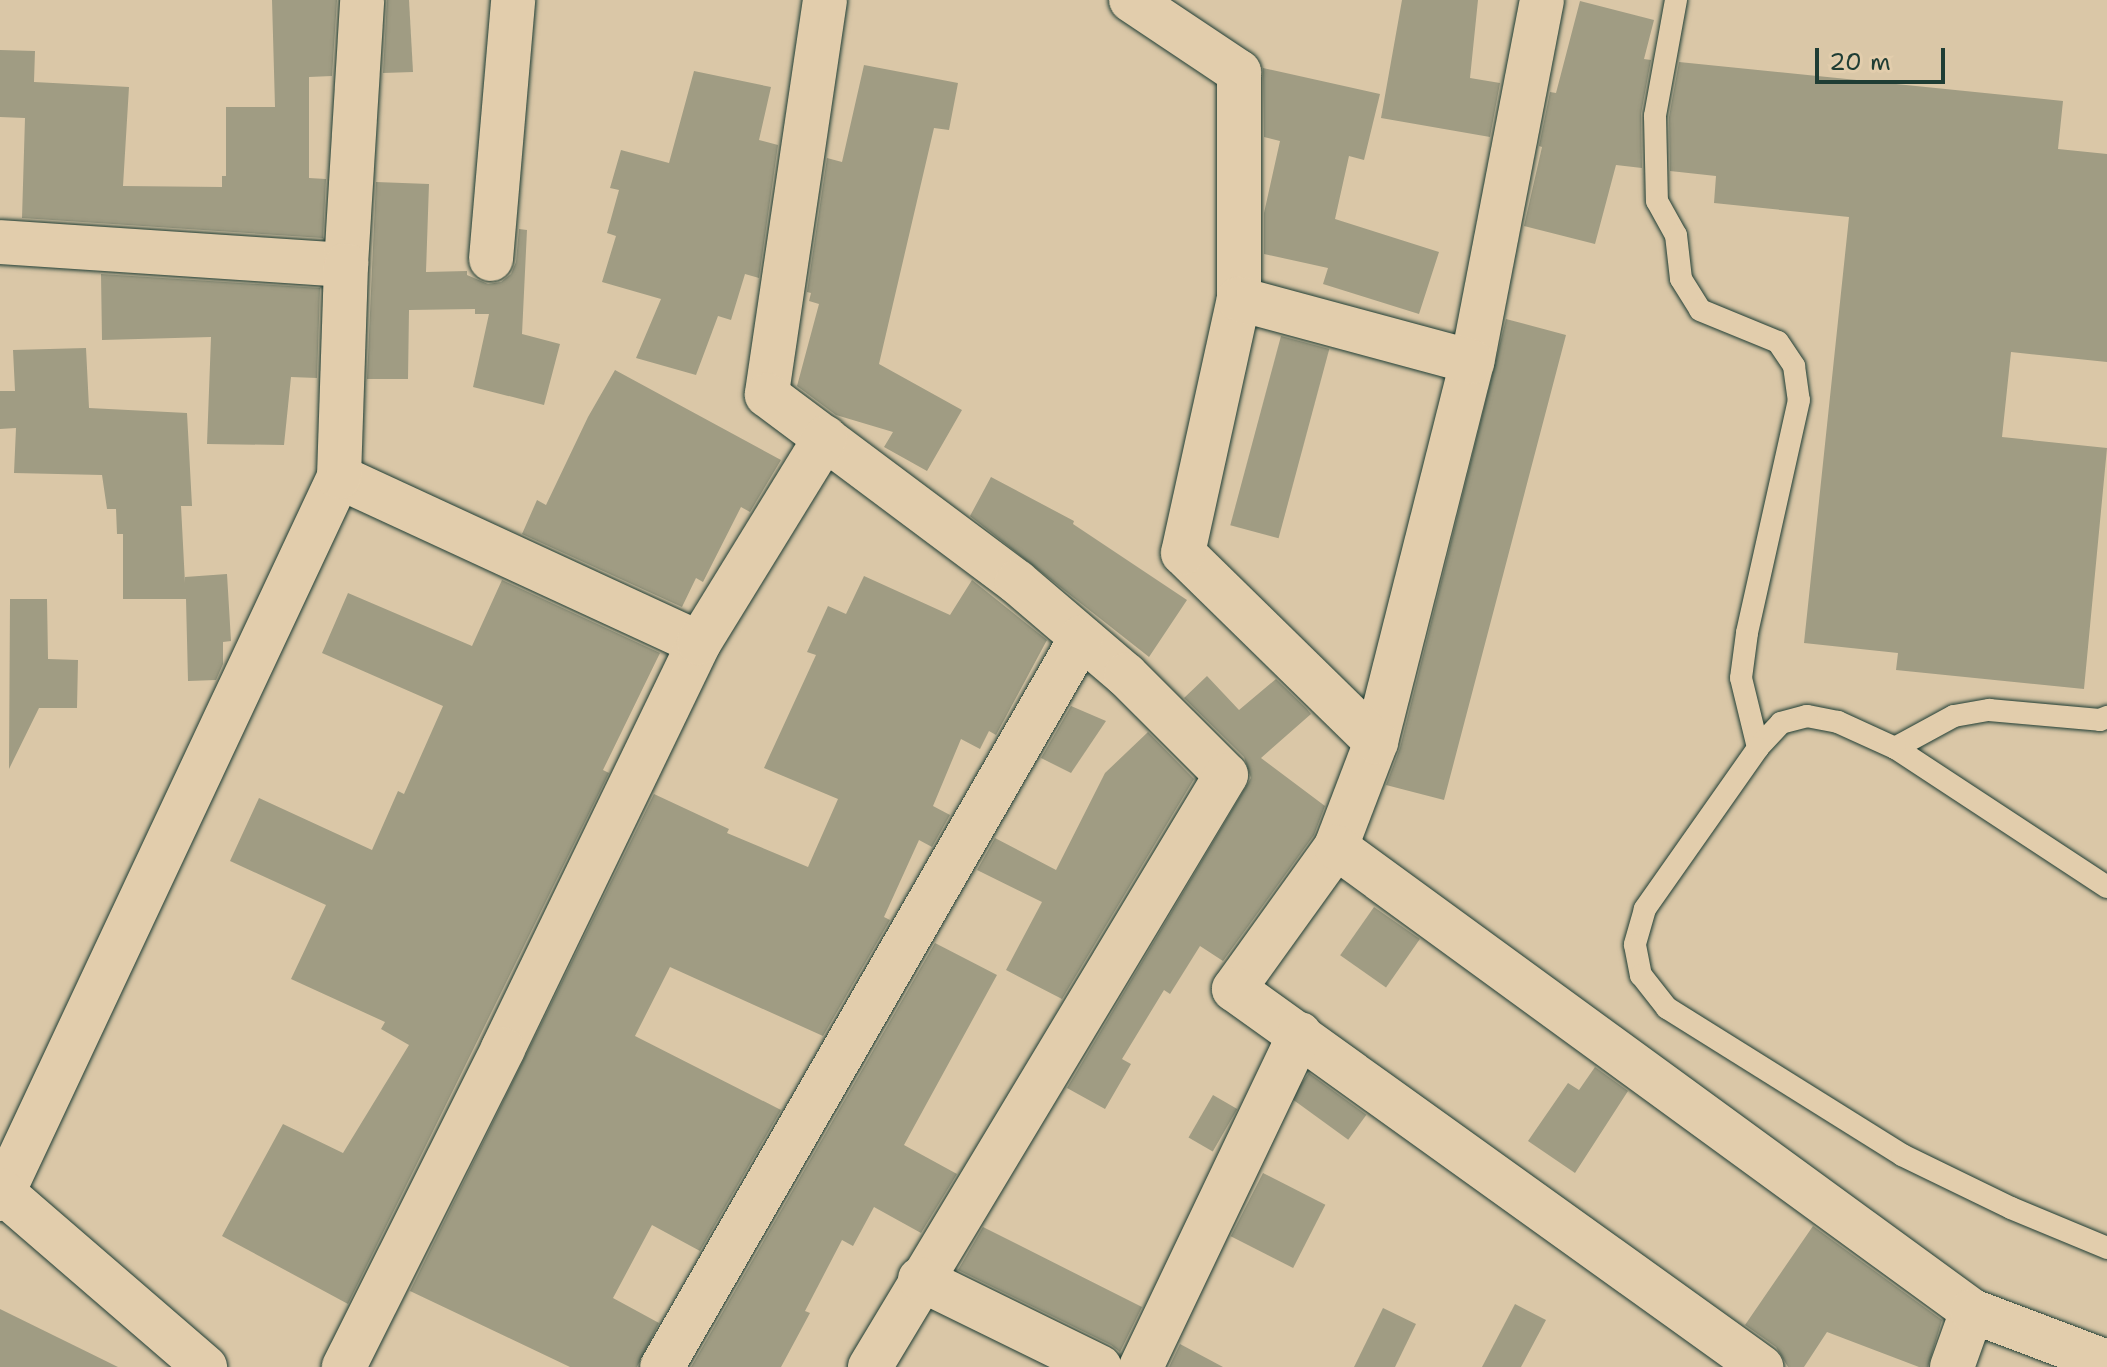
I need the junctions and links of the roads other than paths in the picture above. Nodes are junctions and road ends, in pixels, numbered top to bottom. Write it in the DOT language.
graph roads {
  1 [pos="362,0"];
  2 [pos="513,0"];
  3 [pos="825,0"];
  4 [pos="1131,0"];
  5 [pos="1542,0"];
  6 [pos="1676,0"];
  7 [pos="0,242"];
  8 [pos="491,259"];
  9 [pos="346,265"];
  10 [pos="1239,299"];
  11 [pos="1472,362"];
  12 [pos="825,438"];
  13 [pos="339,477"];
  14 [pos="1081,638"];
  15 [pos="699,643"];
  16 [pos="2107,717"];
  17 [pos="1376,742"];
  18 [pos="1758,748"];
  19 [pos="1895,748"];
  20 [pos="1336,847"];
  21 [pos="2107,887"];
  22 [pos="1300,1034"];
  23 [pos="1,1194"];
  24 [pos="2107,1248"];
  25 [pos="920,1279"];
  26 [pos="1972,1311"];
  27 [pos="2107,1362"];
  28 [pos="205,1367"];
  29 [pos="344,1367"];
  30 [pos="662,1367"];
  31 [pos="870,1367"];
  32 [pos="1100,1367"];
  33 [pos="1141,1367"];
  34 [pos="1761,1367"];
  35 [pos="1952,1367"];
  1 -- 9 [label="street"];
  2 -- 8 [label="street"];
  3 -- 12 [label="street"];
  4 -- 10 [label="street"];
  5 -- 11 [label="street"];
  6 -- 18 [label="lane"];
  7 -- 9 [label="street"];
  9 -- 13 [label="street"];
  10 -- 11 [label="street"];
  10 -- 17 [label="street"];
  11 -- 17 [label="street"];
  12 -- 14 [label="street"];
  12 -- 15 [label="street"];
  13 -- 15 [label="street"];
  13 -- 23 [label="street"];
  14 -- 25 [label="street"];
  14 -- 30 [label="street"];
  15 -- 29 [label="street"];
  16 -- 19 [label="lane"];
  17 -- 20 [label="street"];
  18 -- 19 [label="lane"];
  18 -- 24 [label="lane"];
  19 -- 21 [label="lane"];
  20 -- 22 [label="street"];
  20 -- 26 [label="street"];
  22 -- 33 [label="street"];
  22 -- 34 [label="street"];
  23 -- 28 [label="street"];
  25 -- 31 [label="street"];
  25 -- 32 [label="street"];
  26 -- 27 [label="street"];
  26 -- 35 [label="street"];
}
